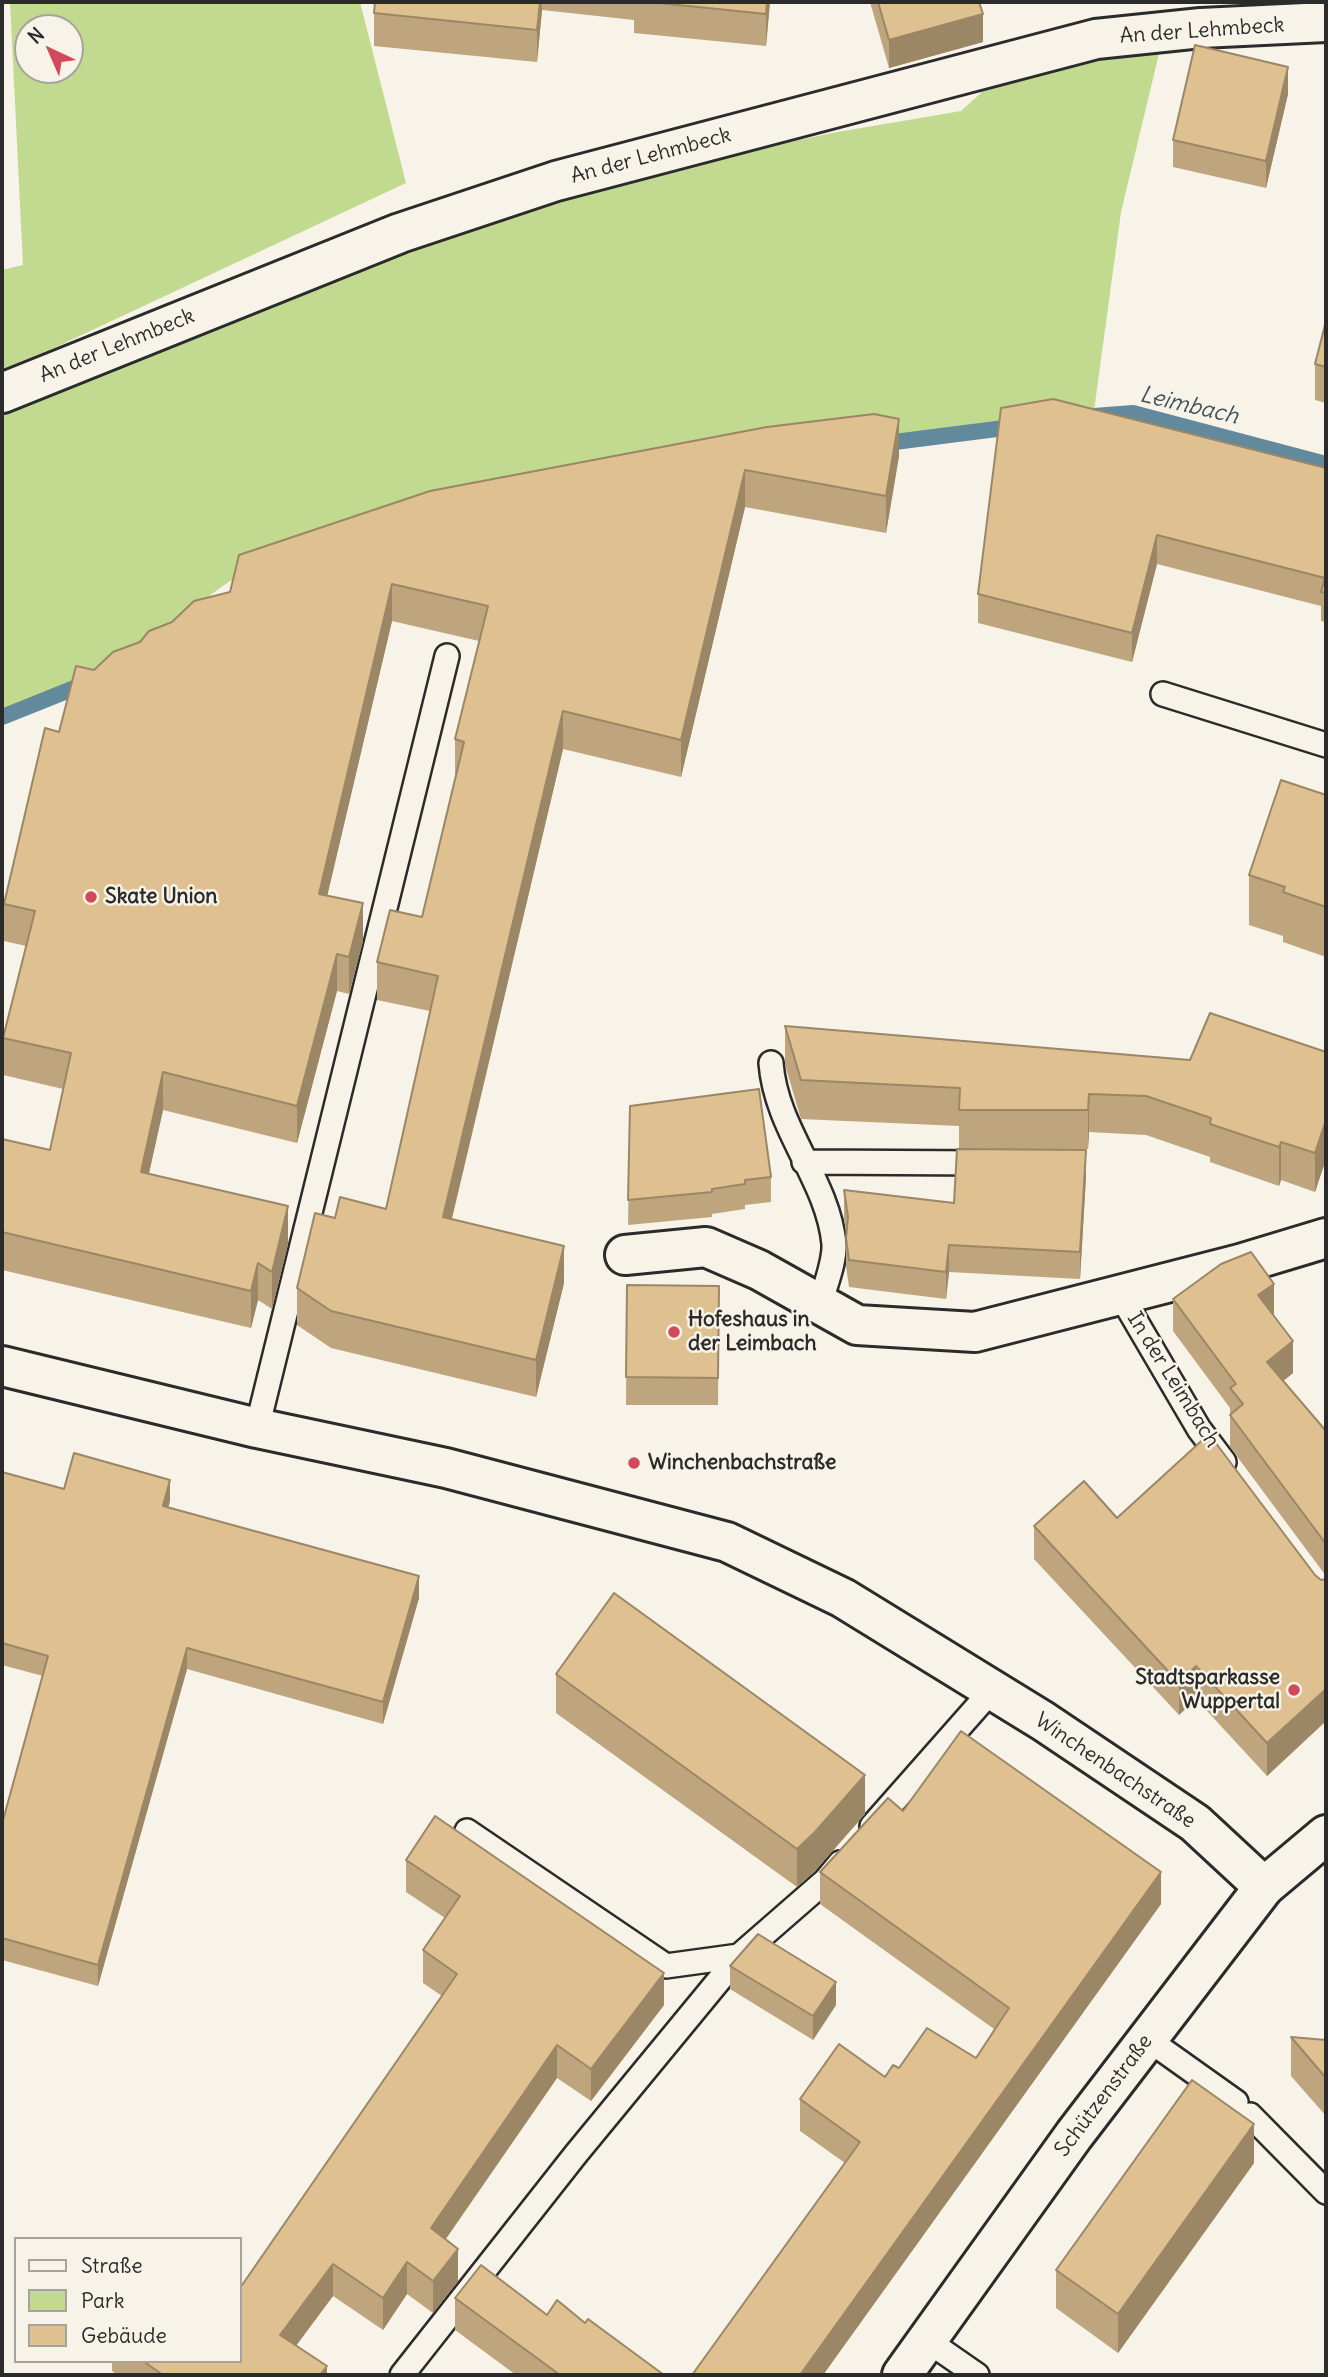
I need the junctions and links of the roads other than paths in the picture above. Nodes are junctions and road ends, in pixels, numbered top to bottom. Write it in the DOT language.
graph roads {
  1 [pos="1311,2"];
  2 [pos="1326,6"];
  3 [pos="1326,22"];
  4 [pos="2,393"];
  5 [pos="447,656"];
  6 [pos="1163,694"];
  7 [pos="1326,745"];
  8 [pos="771,1063"];
  9 [pos="804,1162"];
  10 [pos="1009,1163"];
  11 [pos="1326,1238"];
  12 [pos="625,1255"];
  13 [pos="1121,1296"];
  14 [pos="821,1302"];
  15 [pos="2,1366"];
  16 [pos="257,1428"];
  17 [pos="1239,1482"];
  18 [pos="992,1690"];
  19 [pos="467,1830"];
  20 [pos="1326,1835"];
  21 [pos="1264,1887"];
  22 [pos="738,1956"];
  23 [pos="1146,2038"];
  24 [pos="1326,2192"];
  25 [pos="928,2341"];
  26 [pos="402,2375"];
  27 [pos="902,2375"];
  28 [pos="977,2375"];
  1 -- 2 [label="street"];
  3 -- 4 [label="street, An der Lehmbeck"];
  5 -- 16 [label="lane"];
  6 -- 7 [label="lane"];
  8 -- 9 [label="lane"];
  9 -- 10 [label="lane"];
  9 -- 14 [label="lane"];
  11 -- 13 [label="street, In der Leimbach"];
  12 -- 14 [label="street, In der Leimbach"];
  13 -- 14 [label="street, In der Leimbach"];
  13 -- 17 [label="lane, In der Leimbach"];
  15 -- 16 [label="street, Winchenbachstraße"];
  16 -- 18 [label="street, Winchenbachstraße"];
  18 -- 21 [label="street, Winchenbachstraße"];
  18 -- 22 [label="lane"];
  19 -- 22 [label="lane"];
  20 -- 21 [label="street, Schützenstraße"];
  21 -- 23 [label="street, Schützenstraße"];
  22 -- 26 [label="lane"];
  23 -- 24 [label="lane"];
  23 -- 25 [label="street, Schützenstraße"];
  25 -- 27 [label="street, Schützenstraße"];
  25 -- 28 [label="lane"];
}
